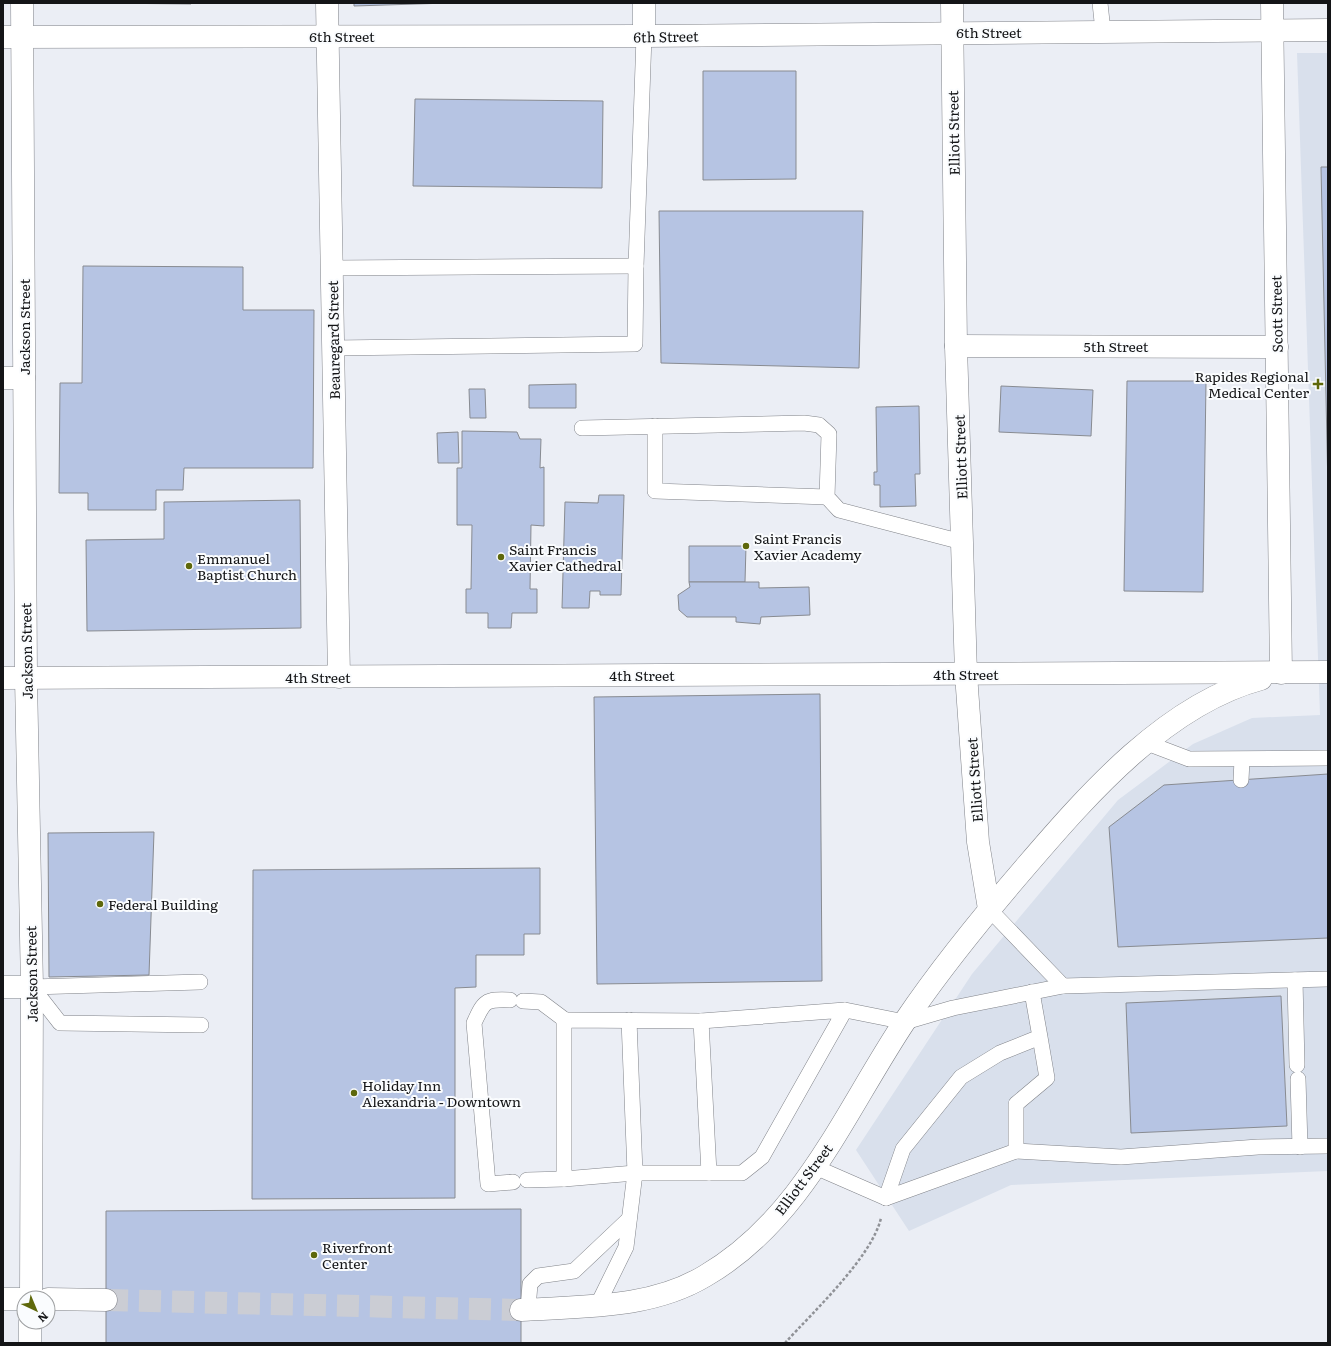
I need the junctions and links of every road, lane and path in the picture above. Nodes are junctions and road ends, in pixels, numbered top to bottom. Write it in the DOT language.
graph roads {
  1 [pos="22,3"];
  2 [pos="327,3"];
  3 [pos="644,3"];
  4 [pos="952,3"];
  5 [pos="1100,3"];
  6 [pos="1272,3"];
  7 [pos="1272,30"];
  8 [pos="1328,30"];
  9 [pos="1103,31"];
  10 [pos="952,32"];
  11 [pos="328,36"];
  12 [pos="644,36"];
  13 [pos="12,37"];
  14 [pos="636,266"];
  15 [pos="332,268"];
  16 [pos="956,346"];
  17 [pos="1277,347"];
  18 [pos="333,348"];
  19 [pos="14,378"];
  20 [pos="655,426"];
  21 [pos="582,428"];
  22 [pos="827,497"];
  23 [pos="962,542"];
  24 [pos="1328,672"];
  25 [pos="1281,673"];
  26 [pos="966,674"];
  27 [pos="339,677"];
  28 [pos="3,678"];
  29 [pos="26,678"];
  30 [pos="1147,743"];
  31 [pos="1328,758"];
  32 [pos="1242,760"];
  33 [pos="1241,780"];
  34 [pos="989,909"];
  35 [pos="1328,979"];
  36 [pos="1295,980"];
  37 [pos="200,982"];
  38 [pos="1063,986"];
  39 [pos="3,987"];
  40 [pos="32,987"];
  41 [pos="1032,992"];
  42 [pos="846,1010"];
  43 [pos="565,1020"];
  44 [pos="629,1020"];
  45 [pos="701,1021"];
  46 [pos="905,1022"];
  47 [pos="201,1025"];
  48 [pos="1040,1036"];
  49 [pos="1328,1146"];
  50 [pos="1300,1147"];
  51 [pos="1016,1151"];
  52 [pos="815,1166"];
  53 [pos="709,1173"];
  54 [pos="634,1174"];
  55 [pos="564,1180"];
  56 [pos="886,1198"];
  57 [pos="629,1219"];
  58 [pos="31,1290"];
  59 [pos="3,1299"];
  60 [pos="16,1299"];
  61 [pos="56,1299"];
  62 [pos="106,1300"];
  63 [pos="597,1306"];
  64 [pos="525,1310"];
  65 [pos="30,1330"];
  66 [pos="30,1343"];
  67 [pos="785,1343"];
  1 -- 13 [label="main road, Jackson Street"];
  2 -- 11 [label="main road, Beauregard Street"];
  3 -- 12 [label="main road"];
  4 -- 10 [label="main road, Elliott Street"];
  5 -- 9 [label="lane"];
  6 -- 7 [label="main road, Scott Street"];
  7 -- 8 [label="main road, 6th Street"];
  7 -- 9 [label="main road, 6th Street"];
  7 -- 17 [label="main road, Scott Street"];
  9 -- 10 [label="main road, 6th Street"];
  10 -- 12 [label="main road, 6th Street"];
  10 -- 16 [label="main road, Elliott Street"];
  11 -- 12 [label="main road, 6th Street"];
  11 -- 13 [label="main road, 6th Street"];
  11 -- 15 [label="main road, Beauregard Street"];
  12 -- 14 [label="lane"];
  13 -- 19 [label="main road, Jackson Street"];
  14 -- 15 [label="lane"];
  14 -- 18 [label="lane"];
  15 -- 18 [label="main road, Beauregard Street"];
  16 -- 17 [label="main road, 5th Street"];
  16 -- 23 [label="main road, Elliott Street"];
  17 -- 25 [label="main road, Scott Street"];
  18 -- 27 [label="main road, Beauregard Street"];
  19 -- 29 [label="main road, Jackson Street"];
  20 -- 21 [label="lane"];
  20 -- 22 [label="lane"];
  20 -- 22 [label="lane"];
  22 -- 23 [label="lane"];
  23 -- 26 [label="main road, Elliott Street"];
  24 -- 25 [label="main road"];
  25 -- 26 [label="main road, 4th Street"];
  25 -- 30 [label="main road, Elliott Street"];
  26 -- 27 [label="main road, 4th Street"];
  26 -- 34 [label="main road, Elliott Street"];
  27 -- 29 [label="main road, 4th Street"];
  28 -- 29 [label="main road, 4th Street"];
  29 -- 40 [label="main road, Jackson Street"];
  30 -- 32 [label="lane"];
  30 -- 34 [label="main road, Elliott Street"];
  31 -- 32 [label="lane"];
  32 -- 33 [label="lane"];
  34 -- 38 [label="lane"];
  34 -- 46 [label="main road, Elliott Street"];
  35 -- 36 [label="lane"];
  36 -- 38 [label="lane"];
  36 -- 50 [label="lane"];
  37 -- 40 [label="lane"];
  38 -- 41 [label="lane"];
  39 -- 40 [label="main road"];
  40 -- 47 [label="lane"];
  40 -- 58 [label="main road, Jackson Street"];
  41 -- 46 [label="lane"];
  41 -- 48 [label="lane"];
  42 -- 45 [label="lane"];
  42 -- 46 [label="lane"];
  42 -- 53 [label="lane"];
  43 -- 44 [label="lane"];
  43 -- 55 [label="lane"];
  43 -- 55 [label="lane"];
  44 -- 45 [label="lane"];
  44 -- 54 [label="lane"];
  45 -- 53 [label="lane"];
  46 -- 52 [label="main road, Elliott Street"];
  48 -- 51 [label="lane"];
  48 -- 56 [label="lane"];
  49 -- 50 [label="lane"];
  50 -- 51 [label="lane"];
  51 -- 56 [label="lane"];
  52 -- 56 [label="lane"];
  52 -- 63 [label="main road, Elliott Street"];
  53 -- 54 [label="lane"];
  54 -- 55 [label="lane"];
  54 -- 57 [label="lane"];
  56 -- 67 [label="path"];
  57 -- 63 [label="lane"];
  57 -- 64 [label="lane"];
  59 -- 60 [label="main road"];
  61 -- 62 [label="main road"];
  63 -- 64 [label="main road, Elliott Street"];
  65 -- 66 [label="main road"];
}
